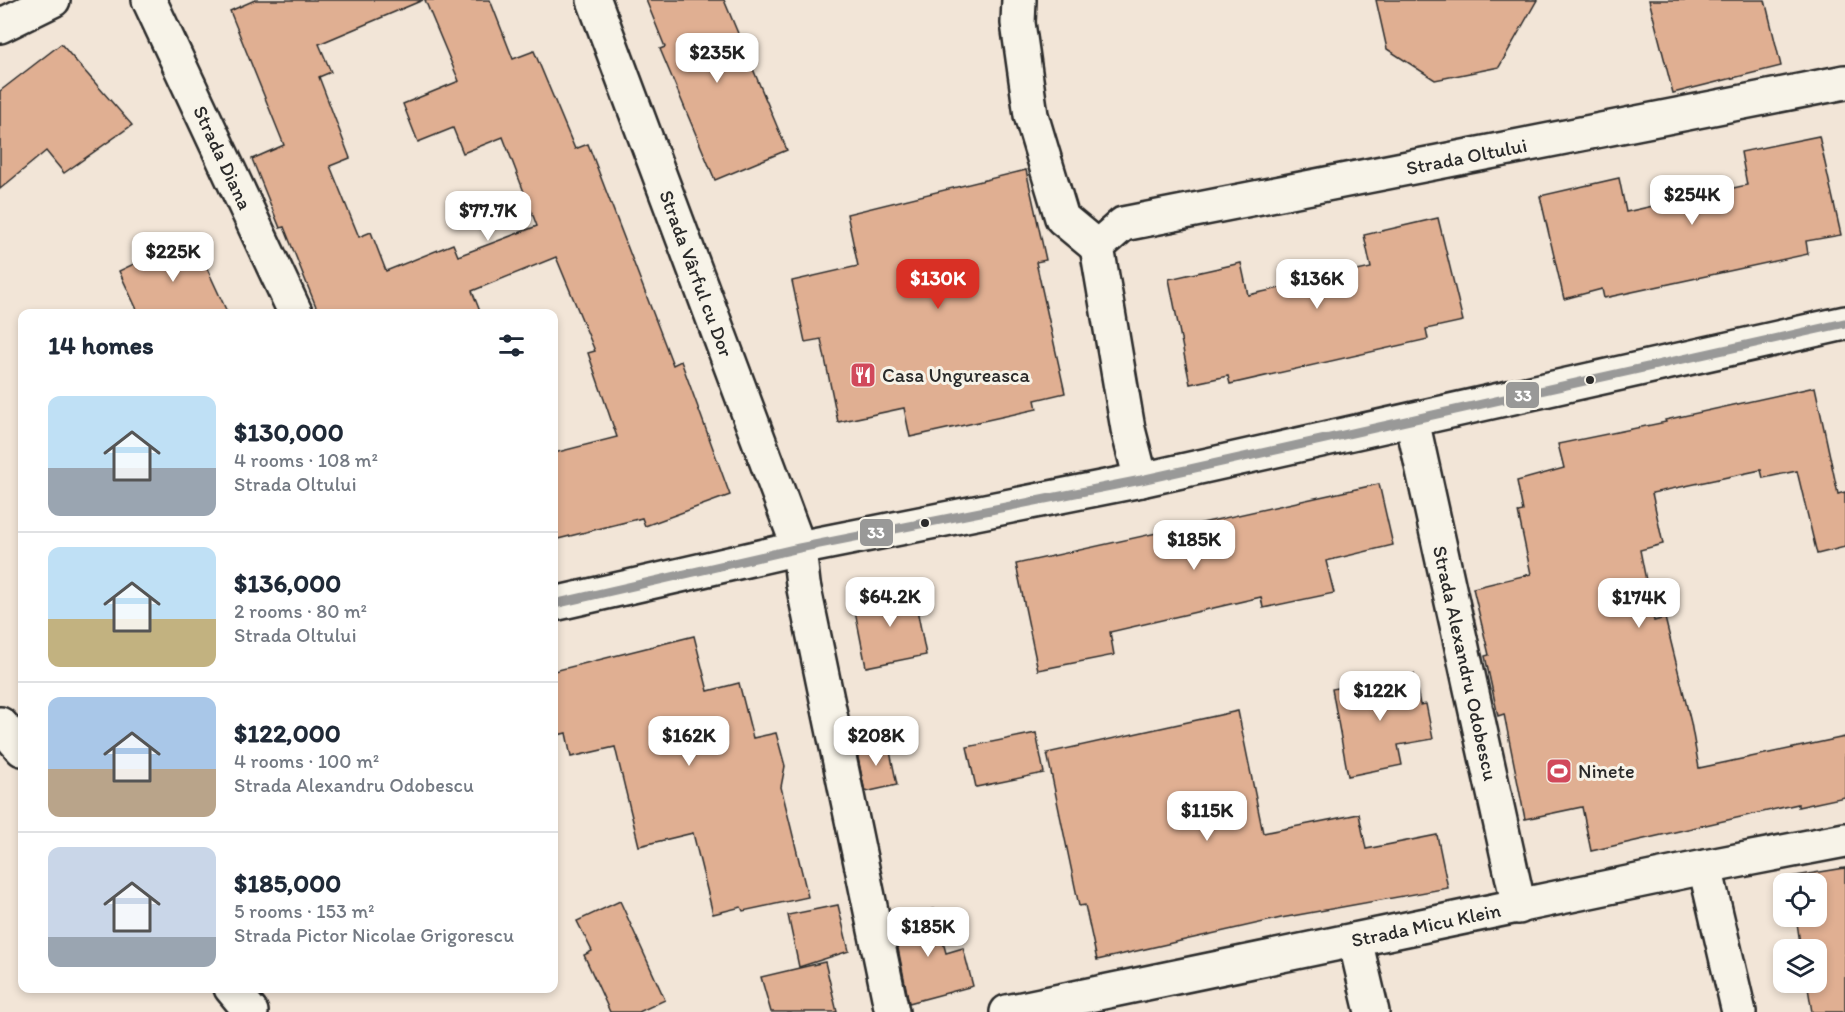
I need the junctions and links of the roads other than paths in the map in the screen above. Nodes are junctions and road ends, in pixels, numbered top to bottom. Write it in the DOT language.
graph roads {
  1 [pos="53,0"];
  2 [pos="149,0"];
  3 [pos="594,0"];
  4 [pos="1019,0"];
  5 [pos="0,26"];
  6 [pos="1845,82"];
  7 [pos="1097,247"];
  8 [pos="294,309"];
  9 [pos="1845,324"];
  10 [pos="1412,420"];
  11 [pos="1141,480"];
  12 [pos="799,548"];
  13 [pos="558,603"];
  14 [pos="1845,840"];
  15 [pos="1705,867"];
  16 [pos="1519,907"];
  17 [pos="1355,940"];
  18 [pos="235,993"];
  19 [pos="251,1012"];
  20 [pos="892,1012"];
  21 [pos="1007,1012"];
  22 [pos="1372,1012"];
  23 [pos="1739,1012"];
  1 -- 5 [label="street"];
  2 -- 8 [label="street, Strada Diana"];
  3 -- 12 [label="street, Strada Vârful cu Dor"];
  4 -- 7 [label="street"];
  6 -- 7 [label="street, Strada Oltului"];
  7 -- 11 [label="street"];
  9 -- 10 [label="street"];
  10 -- 11 [label="street"];
  10 -- 16 [label="street, Strada Alexandru Odobescu"];
  11 -- 12 [label="street"];
  12 -- 13 [label="street"];
  12 -- 20 [label="street, Strada Vârful cu Dor"];
  14 -- 15 [label="street, Strada Micu Klein"];
  15 -- 16 [label="street, Strada Micu Klein"];
  15 -- 23 [label="street"];
  16 -- 17 [label="street, Strada Micu Klein"];
  17 -- 21 [label="street, Strada Micu Klein"];
  17 -- 22 [label="street"];
  18 -- 19 [label="street"];
}
